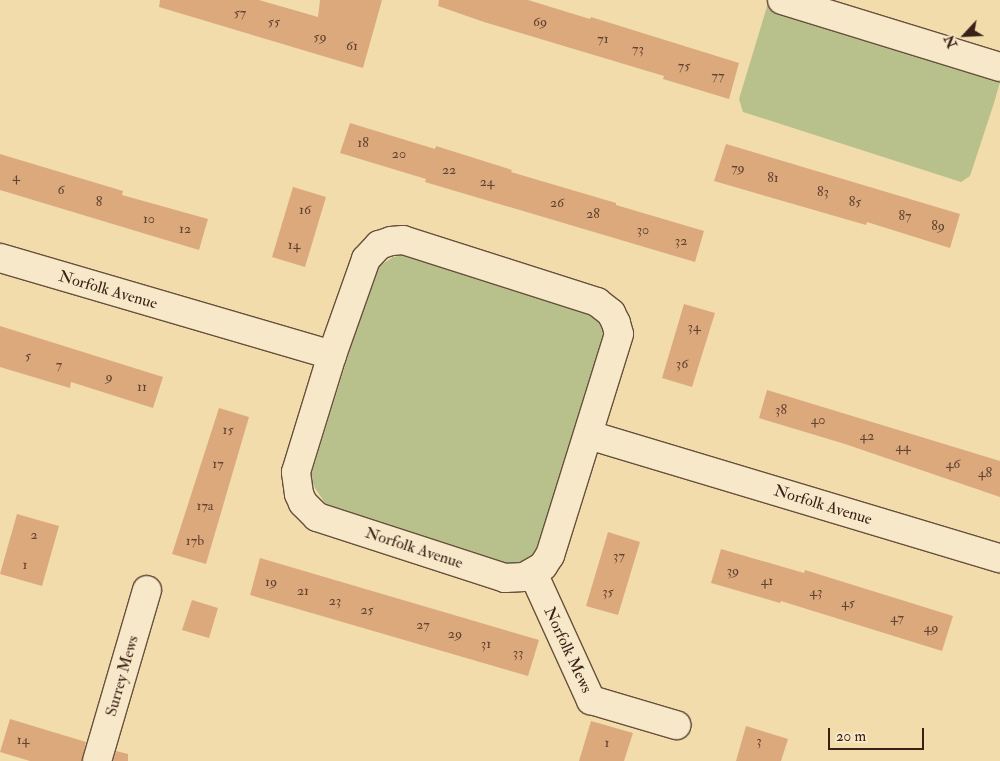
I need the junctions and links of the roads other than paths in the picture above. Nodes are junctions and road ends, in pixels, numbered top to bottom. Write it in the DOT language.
graph roads {
  1 [pos="782,0"];
  2 [pos="1000,66"];
  3 [pos="0,258"];
  4 [pos="332,355"];
  5 [pos="588,435"];
  6 [pos="1000,558"];
  7 [pos="533,573"];
  8 [pos="147,590"];
  9 [pos="676,725"];
  10 [pos="97,761"];
  1 -- 2 [label="street"];
  3 -- 4 [label="street, Norfolk Avenue"];
  4 -- 5 [label="street, Norfolk Avenue"];
  4 -- 7 [label="street, Norfolk Avenue"];
  5 -- 6 [label="street, Norfolk Avenue"];
  5 -- 7 [label="street, Norfolk Avenue"];
  7 -- 9 [label="street, Norfolk Mews"];
  8 -- 10 [label="street, Surrey Mews"];
}
